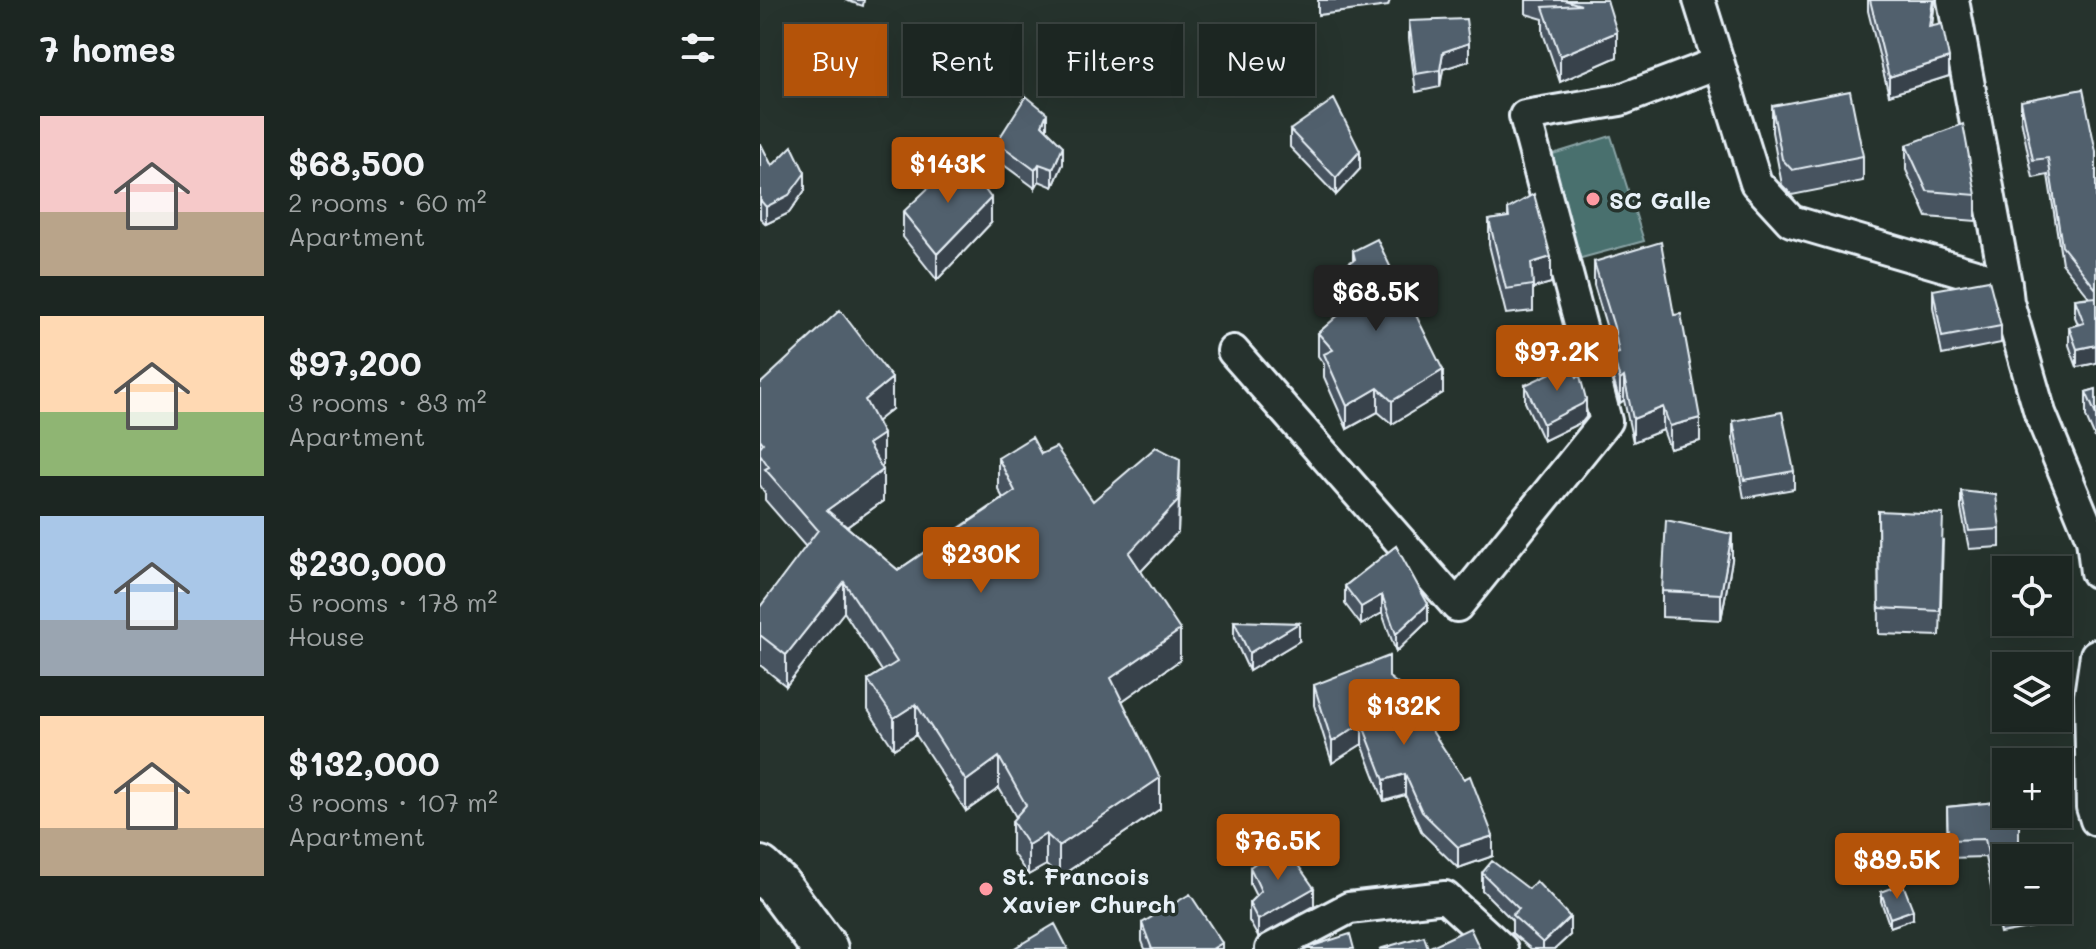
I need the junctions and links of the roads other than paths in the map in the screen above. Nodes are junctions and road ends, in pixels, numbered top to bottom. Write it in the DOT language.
graph roads {
  1 [pos="1699,0"];
  2 [pos="1953,0"];
  3 [pos="1718,63"];
  4 [pos="2006,284"];
  5 [pos="1233,351"];
  6 [pos="2089,513"];
  7 [pos="2096,572"];
  8 [pos="2096,655"];
  9 [pos="2093,695"];
  10 [pos="2096,820"];
  11 [pos="760,869"];
  12 [pos="825,949"];
  13 [pos="1271,949"];
  14 [pos="1502,949"];
  1 -- 3 [label="street"];
  2 -- 4 [label="street"];
  3 -- 4 [label="street"];
  3 -- 5 [label="street"];
  4 -- 6 [label="street"];
  6 -- 7 [label="street"];
  8 -- 9 [label="street"];
  9 -- 10 [label="street"];
  11 -- 12 [label="main road"];
  13 -- 14 [label="street"];
}
